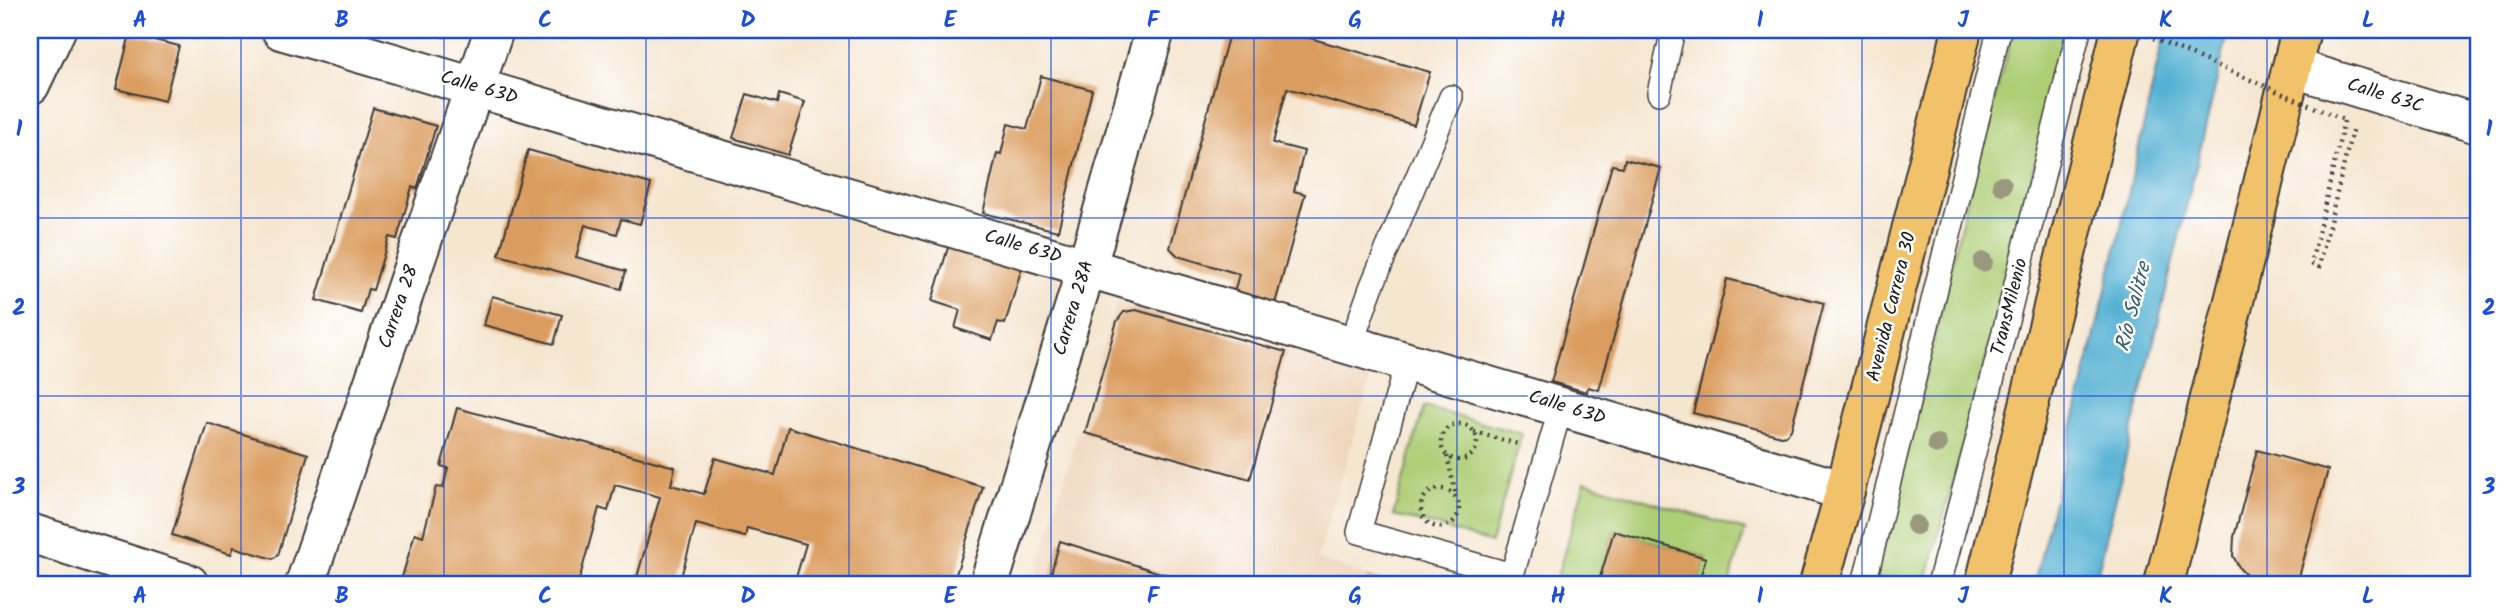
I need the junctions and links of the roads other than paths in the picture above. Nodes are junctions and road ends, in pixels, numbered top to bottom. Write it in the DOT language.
graph roads {
  1 [pos="56,30"];
  2 [pos="281,30"];
  3 [pos="494,30"];
  4 [pos="1155,30"];
  5 [pos="1673,30"];
  6 [pos="1962,30"];
  7 [pos="1999,30"];
  8 [pos="2079,30"];
  9 [pos="2121,30"];
  10 [pos="2301,30"];
  11 [pos="2292,68"];
  12 [pos="30,85"];
  13 [pos="473,86"];
  14 [pos="1659,93"];
  15 [pos="1451,97"];
  16 [pos="2478,124"];
  17 [pos="1087,266"];
  18 [pos="1350,344"];
  19 [pos="1407,361"];
  20 [pos="1560,407"];
  21 [pos="1846,491"];
  22 [pos="30,533"];
  23 [pos="190,584"];
  24 [pos="305,584"];
  25 [pos="989,584"];
  26 [pos="1819,584"];
  27 [pos="1864,584"];
  28 [pos="1939,584"];
  29 [pos="1984,584"];
  30 [pos="2164,584"];
  1 -- 12 [label="street"];
  2 -- 13 [label="street, Calle 63D"];
  3 -- 13 [label="street, Carrera 28"];
  4 -- 17 [label="street, Carrera 28A"];
  5 -- 14 [label="lane"];
  6 -- 21 [label="highway, Avenida Carrera 30"];
  7 -- 27 [label="lane"];
  8 -- 28 [label="lane, TransMilenio"];
  9 -- 29 [label="highway"];
  10 -- 11 [label="highway"];
  11 -- 16 [label="street, Calle 63C"];
  11 -- 30 [label="highway"];
  13 -- 17 [label="street, Calle 63D"];
  13 -- 24 [label="street, Carrera 28"];
  15 -- 18 [label="lane"];
  17 -- 18 [label="street, Calle 63D"];
  17 -- 25 [label="street, Carrera 28A"];
  18 -- 19 [label="street, Calle 63D"];
  19 -- 20 [label="street, Calle 63D"];
  19 -- 20 [label="lane"];
  20 -- 21 [label="street, Calle 63D"];
  21 -- 26 [label="highway, Avenida Carrera 30"];
  22 -- 23 [label="street"];
}
